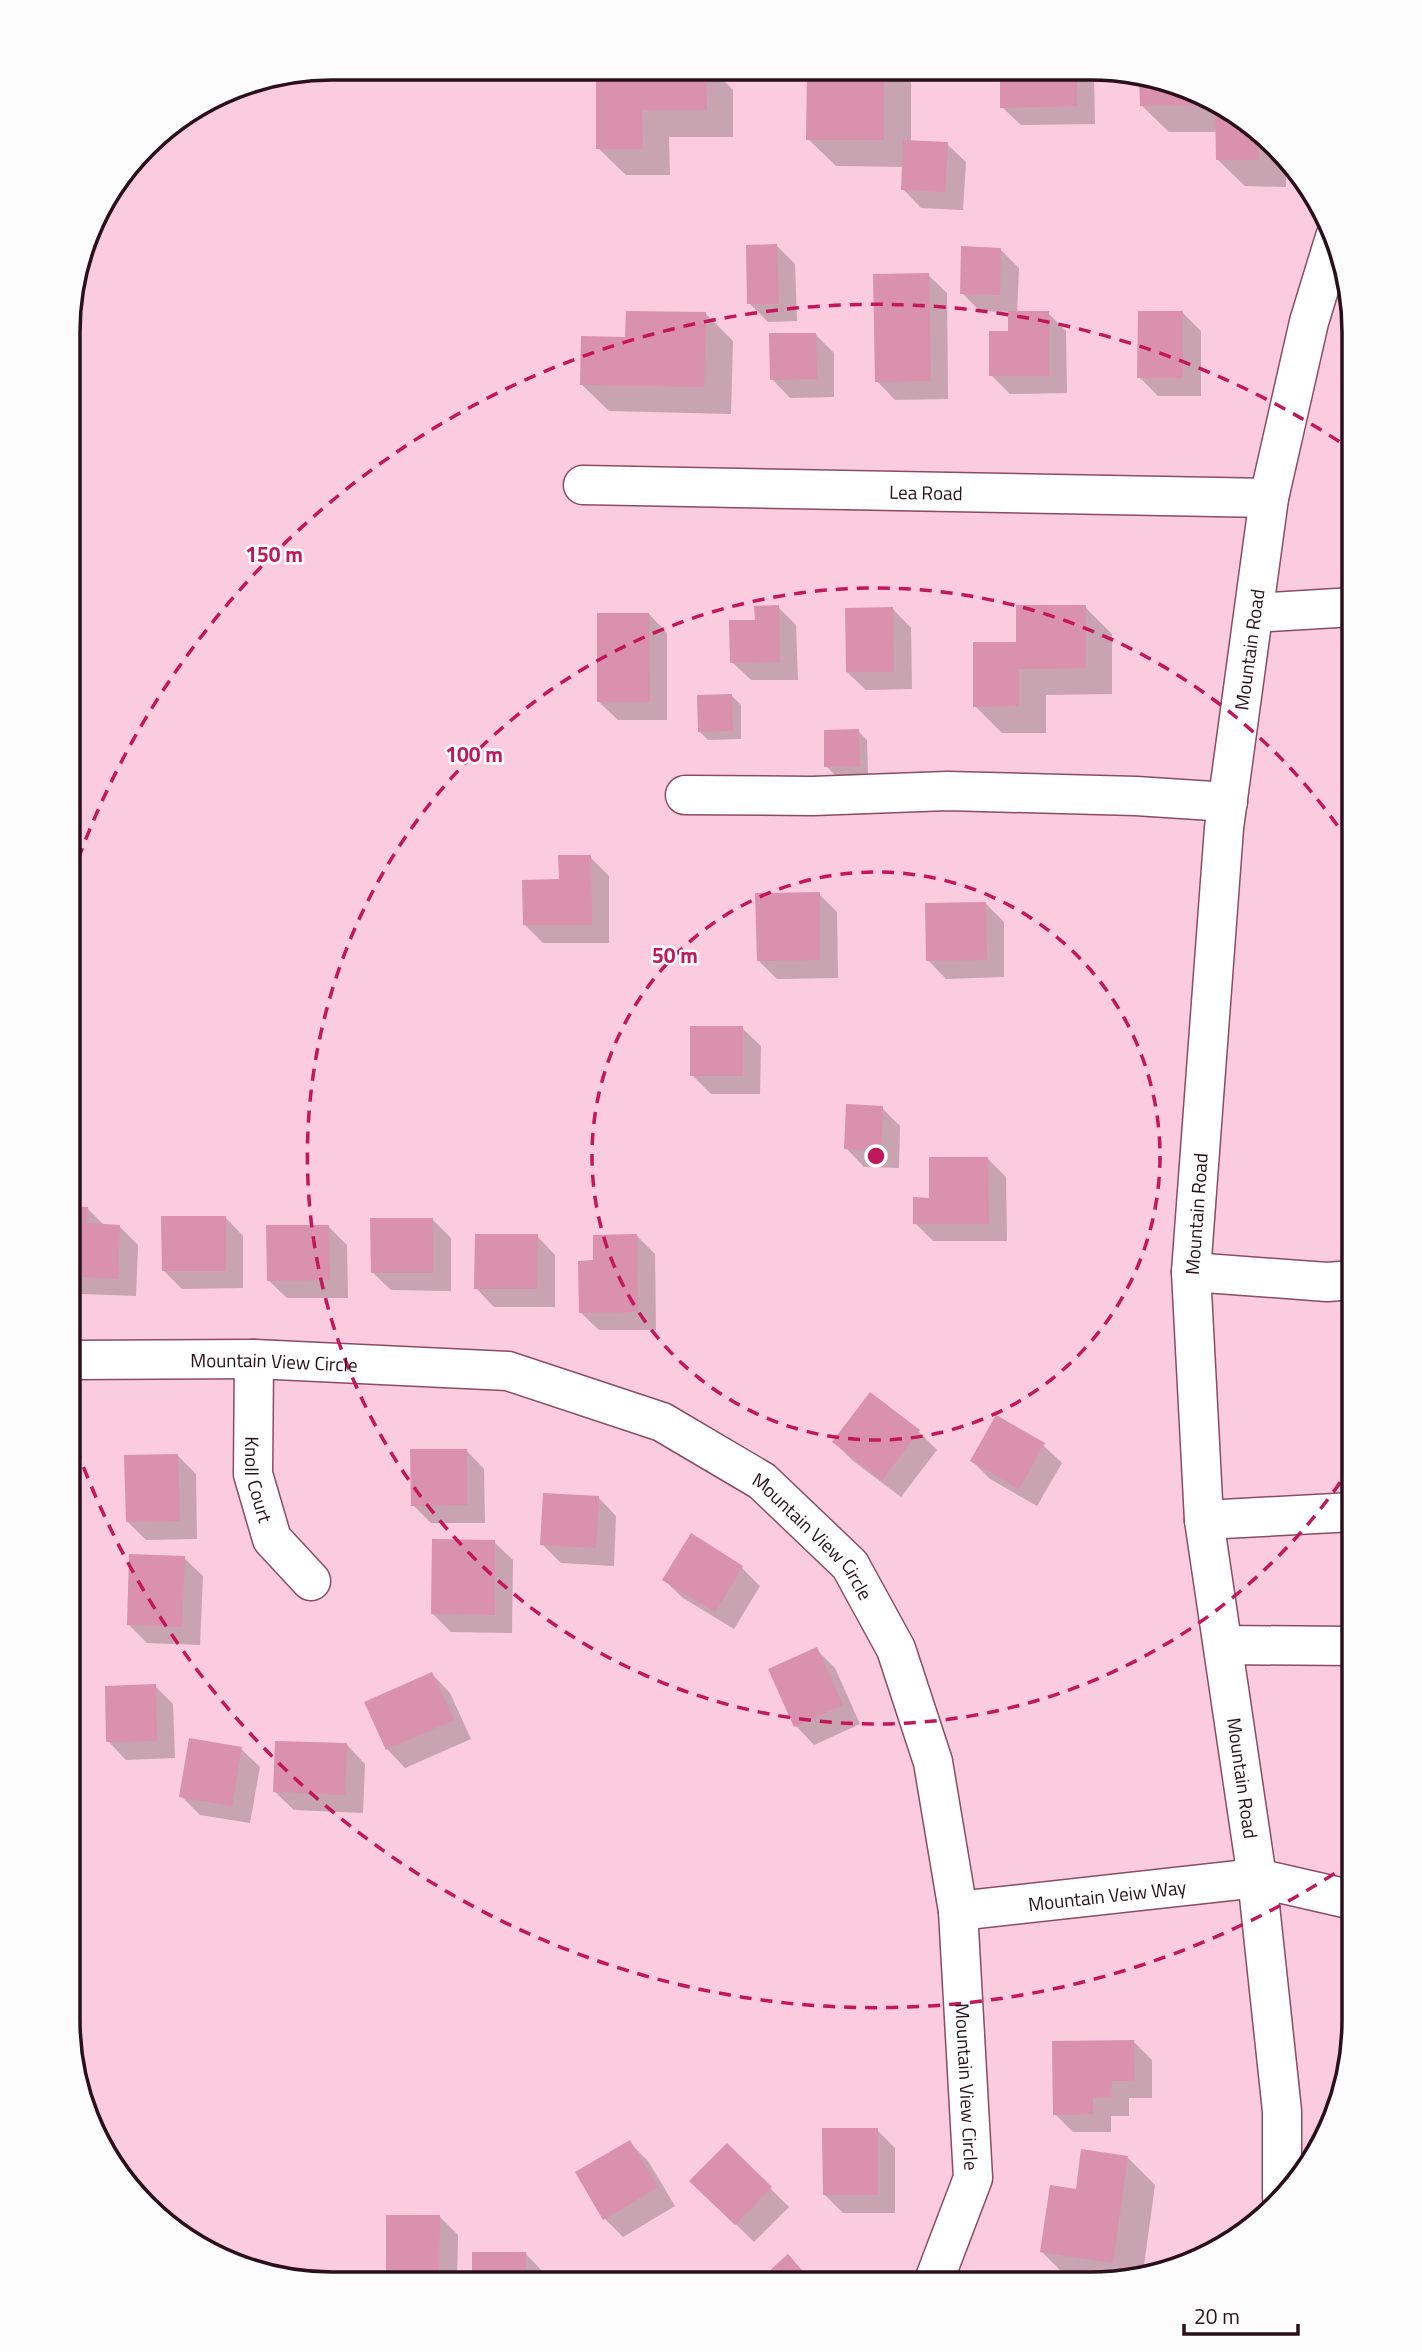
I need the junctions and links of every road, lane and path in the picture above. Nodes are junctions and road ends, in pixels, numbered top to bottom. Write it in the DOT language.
graph roads {
  1 [pos="1329,256"];
  2 [pos="583,485"];
  3 [pos="1269,498"];
  4 [pos="1342,608"];
  5 [pos="1254,613"];
  6 [pos="685,795"];
  7 [pos="1228,802"];
  8 [pos="1191,1272"];
  9 [pos="1342,1281"];
  10 [pos="254,1359"];
  11 [pos="80,1360"];
  12 [pos="1342,1513"];
  13 [pos="1205,1520"];
  14 [pos="311,1581"];
  15 [pos="1223,1645"];
  16 [pos="1342,1647"];
  17 [pos="1258,1878"];
  18 [pos="1342,1897"];
  19 [pos="958,1911"];
  20 [pos="1282,2182"];
  21 [pos="937,2272"];
  1 -- 3 [label="street, Mountain Road"];
  2 -- 3 [label="street, Lea Road"];
  3 -- 5 [label="street, Mountain Road"];
  4 -- 5 [label="street"];
  5 -- 7 [label="street, Mountain Road"];
  6 -- 7 [label="street"];
  7 -- 8 [label="street, Mountain Road"];
  8 -- 9 [label="street"];
  8 -- 13 [label="street, Mountain Road"];
  10 -- 11 [label="street, Mountain View Circle"];
  10 -- 14 [label="street, Knoll Court"];
  10 -- 19 [label="street, Mountain View Circle"];
  12 -- 13 [label="street"];
  13 -- 15 [label="street, Mountain Road"];
  15 -- 16 [label="street"];
  15 -- 17 [label="street, Mountain Road"];
  17 -- 18 [label="street, Mountain Veiw Way"];
  17 -- 19 [label="street, Mountain Veiw Way"];
  17 -- 20 [label="street, Mountain Road"];
  19 -- 21 [label="street, Mountain View Circle"];
}
